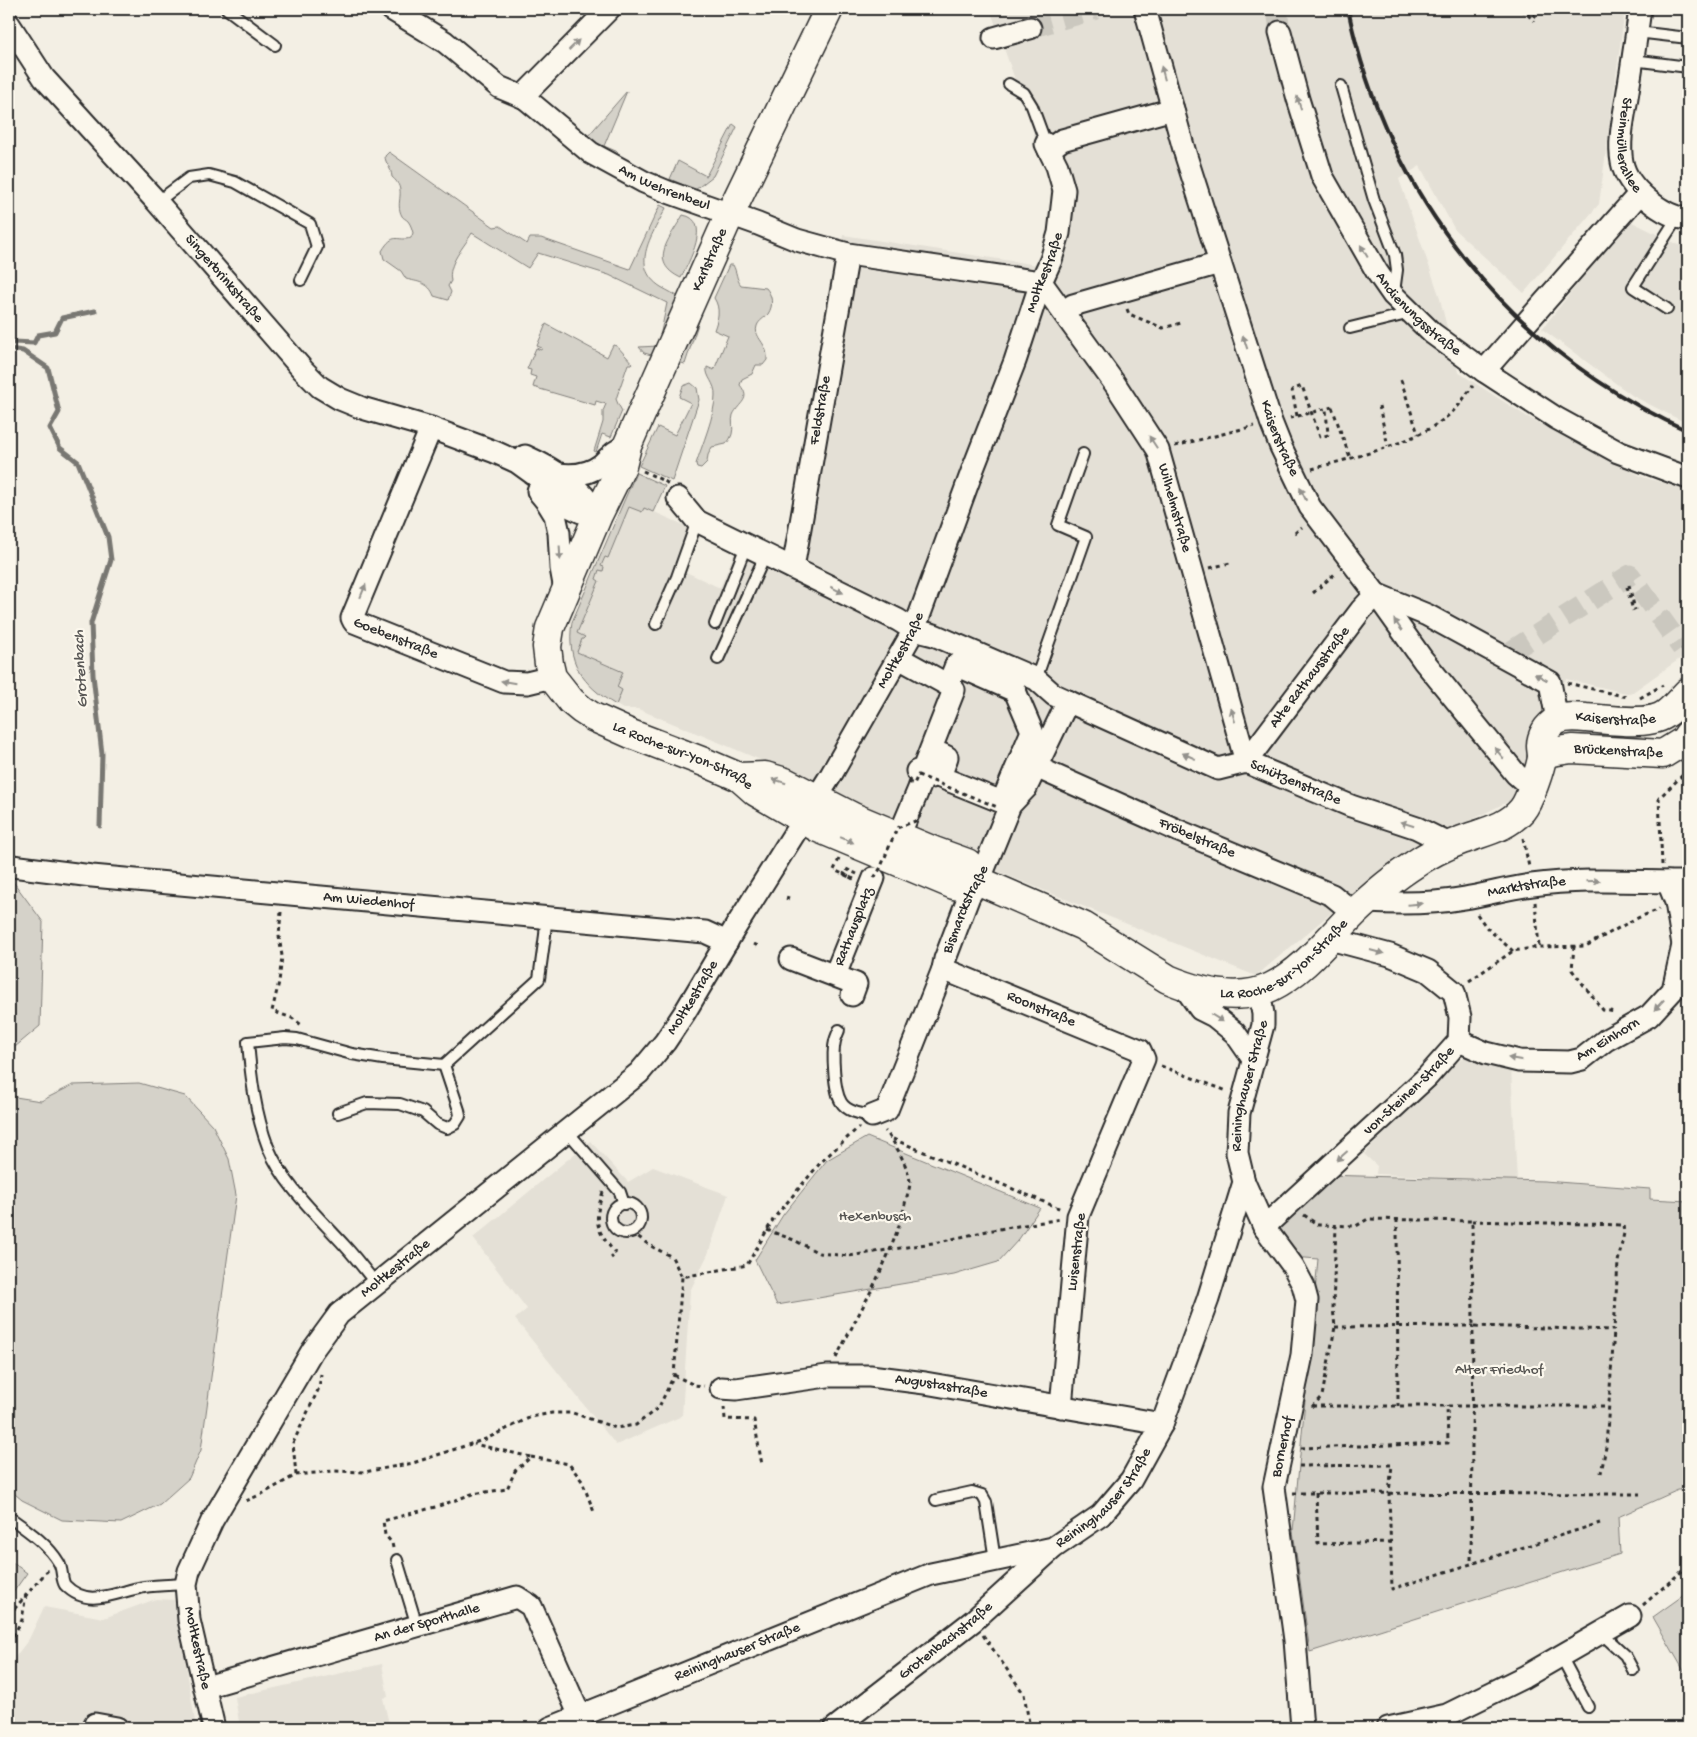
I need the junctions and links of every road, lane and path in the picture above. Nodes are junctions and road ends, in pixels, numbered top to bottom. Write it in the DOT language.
graph roads {
  1 [pos="227,9"];
  2 [pos="391,9"];
  3 [pos="609,9"];
  4 [pos="829,9"];
  5 [pos="1145,9"];
  6 [pos="1522,9"];
  7 [pos="1527,9"];
  8 [pos="1640,9"];
  9 [pos="9,24"];
  10 [pos="1030,28"];
  11 [pos="1280,32"];
  12 [pos="1637,32"];
  13 [pos="994,38"];
  14 [pos="1688,38"];
  15 [pos="275,45"];
  16 [pos="1633,60"];
  17 [pos="1688,68"];
  18 [pos="1009,84"];
  19 [pos="1341,86"];
  20 [pos="525,98"];
  21 [pos="1173,109"];
  22 [pos="1047,147"];
  23 [pos="1640,192"];
  24 [pos="157,202"];
  25 [pos="730,214"];
  26 [pos="1683,219"];
  27 [pos="848,254"];
  28 [pos="1220,264"];
  29 [pos="301,280"];
  30 [pos="1040,282"];
  31 [pos="1122,291"];
  32 [pos="1393,295"];
  33 [pos="1667,309"];
  34 [pos="1064,312"];
  35 [pos="1412,313"];
  36 [pos="1181,323"];
  37 [pos="1350,328"];
  38 [pos="1484,371"];
  39 [pos="1400,380"];
  40 [pos="1379,406"];
  41 [pos="1326,409"];
  42 [pos="1311,413"];
  43 [pos="1297,416"];
  44 [pos="1280,420"];
  45 [pos="431,428"];
  46 [pos="1418,434"];
  47 [pos="633,445"];
  48 [pos="1388,446"];
  49 [pos="1158,450"];
  50 [pos="495,452"];
  51 [pos="1083,454"];
  52 [pos="1350,458"];
  53 [pos="1291,469"];
  54 [pos="558,474"];
  55 [pos="1688,478"];
  56 [pos="672,490"];
  57 [pos="598,515"];
  58 [pos="697,521"];
  59 [pos="746,546"];
  60 [pos="766,556"];
  61 [pos="1230,563"];
  62 [pos="1223,565"];
  63 [pos="793,568"];
  64 [pos="1338,572"];
  65 [pos="1628,586"];
  66 [pos="565,590"];
  67 [pos="1313,593"];
  68 [pos="1376,594"];
  69 [pos="1634,610"];
  70 [pos="656,624"];
  71 [pos="714,624"];
  72 [pos="914,630"];
  73 [pos="1682,648"];
  74 [pos="1688,655"];
  75 [pos="899,658"];
  76 [pos="718,659"];
  77 [pos="552,677"];
  78 [pos="1036,679"];
  79 [pos="1550,682"];
  80 [pos="948,685"];
  81 [pos="1678,687"];
  82 [pos="1068,701"];
  83 [pos="1667,714"];
  84 [pos="1557,720"];
  85 [pos="1687,740"];
  86 [pos="1542,757"];
  87 [pos="1246,762"];
  88 [pos="1036,767"];
  89 [pos="1688,770"];
  90 [pos="917,778"];
  91 [pos="1532,788"];
  92 [pos="1015,790"];
  93 [pos="997,808"];
  94 [pos="810,809"];
  95 [pos="922,811"];
  96 [pos="1522,830"];
  97 [pos="899,836"];
  98 [pos="1451,845"];
  99 [pos="840,856"];
  100 [pos="9,864"];
  101 [pos="846,876"];
  102 [pos="861,877"];
  103 [pos="978,881"];
  104 [pos="1678,882"];
  105 [pos="1532,885"];
  106 [pos="282,893"];
  107 [pos="788,896"];
  108 [pos="787,900"];
  109 [pos="1676,902"];
  110 [pos="1360,908"];
  111 [pos="1536,916"];
  112 [pos="546,918"];
  113 [pos="1488,928"];
  114 [pos="1330,939"];
  115 [pos="727,942"];
  116 [pos="1574,946"];
  117 [pos="1686,946"];
  118 [pos="1539,947"];
  119 [pos="1512,951"];
  120 [pos="791,959"];
  121 [pos="943,969"];
  122 [pos="835,976"];
  123 [pos="1183,985"];
  124 [pos="1259,991"];
  125 [pos="1454,992"];
  126 [pos="852,995"];
  127 [pos="1649,1016"];
  128 [pos="292,1018"];
  129 [pos="839,1030"];
  130 [pos="1459,1041"];
  131 [pos="1142,1055"];
  132 [pos="1253,1059"];
  133 [pos="444,1065"];
  134 [pos="1243,1097"];
  135 [pos="338,1113"];
  136 [pos="872,1116"];
  137 [pos="567,1131"];
  138 [pos="1244,1182"];
  139 [pos="603,1191"];
  140 [pos="624,1204"];
  141 [pos="1289,1205"];
  142 [pos="1078,1216"];
  143 [pos="1397,1219"];
  144 [pos="1472,1221"];
  145 [pos="1336,1226"];
  146 [pos="1264,1227"];
  147 [pos="768,1230"];
  148 [pos="632,1232"];
  149 [pos="891,1250"];
  150 [pos="611,1258"];
  151 [pos="682,1277"];
  152 [pos="376,1284"];
  153 [pos="1398,1326"];
  154 [pos="1473,1326"];
  155 [pos="1336,1327"];
  156 [pos="1614,1330"];
  157 [pos="312,1352"];
  158 [pos="674,1375"];
  159 [pos="827,1376"];
  160 [pos="721,1388"];
  161 [pos="1447,1405"];
  162 [pos="1472,1405"];
  163 [pos="1312,1406"];
  164 [pos="1398,1406"];
  165 [pos="1608,1406"];
  166 [pos="1062,1407"];
  167 [pos="1310,1414"];
  168 [pos="1162,1424"];
  169 [pos="1304,1439"];
  170 [pos="472,1444"];
  171 [pos="1301,1448"];
  172 [pos="531,1457"];
  173 [pos="762,1465"];
  174 [pos="1299,1466"];
  175 [pos="1601,1473"];
  176 [pos="296,1475"];
  177 [pos="1297,1475"];
  178 [pos="1295,1484"];
  179 [pos="1316,1493"];
  180 [pos="1389,1493"];
  181 [pos="1471,1494"];
  182 [pos="1640,1494"];
  183 [pos="1284,1497"];
  184 [pos="936,1500"];
  185 [pos="241,1503"];
  186 [pos="594,1512"];
  187 [pos="9,1517"];
  188 [pos="1600,1523"];
  189 [pos="1391,1542"];
  190 [pos="1053,1548"];
  191 [pos="57,1560"];
  192 [pos="397,1560"];
  193 [pos="995,1560"];
  194 [pos="1470,1564"];
  195 [pos="1688,1566"];
  196 [pos="186,1584"];
  197 [pos="26,1594"];
  198 [pos="9,1615"];
  199 [pos="1630,1616"];
  200 [pos="973,1621"];
  201 [pos="417,1626"];
  202 [pos="1601,1633"];
  203 [pos="9,1644"];
  204 [pos="1561,1656"];
  205 [pos="1634,1670"];
  206 [pos="206,1688"];
  207 [pos="1588,1707"];
  208 [pos="580,1716"];
  209 [pos="94,1728"];
  210 [pos="117,1728"];
  211 [pos="214,1728"];
  212 [pos="550,1728"];
  213 [pos="835,1728"];
  214 [pos="1030,1728"];
  215 [pos="1302,1728"];
  216 [pos="1388,1728"];
  1 -- 15 [label="lane"];
  2 -- 20 [label="street, Am Wehrenbeul"];
  20 -- 3 [label="street, one-way"];
  4 -- 25 [label="street, Karlstraße"];
  21 -- 5 [label="street, Kaiserstraße, one-way"];
  6 -- 7 [label="path"];
  8 -- 12 [label="street, Steinmüllerallee"];
  9 -- 24 [label="street, Singerbrinkstraße"];
  10 -- 13 [label="street"];
  32 -- 11 [label="street, Andienungsstraße, one-way"];
  12 -- 14 [label="lane"];
  12 -- 16 [label="street, Steinmüllerallee"];
  16 -- 17 [label="lane"];
  16 -- 23 [label="street, Steinmüllerallee"];
  18 -- 22 [label="lane"];
  19 -- 32 [label="lane"];
  20 -- 25 [label="street, Am Wehrenbeul"];
  21 -- 22 [label="street"];
  21 -- 28 [label="street, Kaiserstraße"];
  22 -- 30 [label="street, Moltkestraße"];
  23 -- 26 [label="street, Steinmüllerallee"];
  23 -- 38 [label="street"];
  24 -- 29 [label="lane"];
  24 -- 45 [label="street, Singerbrinkstraße"];
  25 -- 27 [label="street, Am Wehrenbeul"];
  25 -- 47 [label="street, Karlstraße"];
  26 -- 33 [label="lane"];
  27 -- 30 [label="street, Am Wehrenbeul"];
  27 -- 63 [label="street, Feldstraße"];
  28 -- 31 [label="street"];
  44 -- 28 [label="street, Kaiserstraße, one-way"];
  30 -- 34 [label="street, Wilhelmstraße"];
  30 -- 72 [label="street, Moltkestraße"];
  31 -- 34 [label="street"];
  31 -- 36 [label="path"];
  32 -- 35 [label="street, Andienungsstraße"];
  49 -- 34 [label="street, Wilhelmstraße, one-way"];
  35 -- 37 [label="lane"];
  35 -- 38 [label="street, Andienungsstraße"];
  38 -- 46 [label="path"];
  38 -- 55 [label="street, Andienungsstraße"];
  39 -- 46 [label="path"];
  40 -- 48 [label="path"];
  41 -- 42 [label="path"];
  41 -- 42 [label="path"];
  41 -- 52 [label="path"];
  42 -- 43 [label="path"];
  42 -- 43 [label="path"];
  43 -- 44 [label="path"];
  44 -- 49 [label="path"];
  44 -- 53 [label="street, Kaiserstraße"];
  45 -- 50 [label="street, Singerbrinkstraße"];
  77 -- 45 [label="street, Goebenstraße, one-way"];
  46 -- 48 [label="path"];
  47 -- 54 [label="street"];
  47 -- 56 [label="path"];
  47 -- 57 [label="street, Karlstraße"];
  48 -- 52 [label="path"];
  87 -- 49 [label="street, Wilhelmstraße, one-way"];
  50 -- 54 [label="street, Singerbrinkstraße"];
  50 -- 57 [label="street, Singerbrinkstraße"];
  50 -- 66 [label="street, Singerbrinkstraße, one-way"];
  51 -- 78 [label="lane"];
  52 -- 53 [label="path"];
  68 -- 53 [label="street, Kaiserstraße, one-way"];
  54 -- 57 [label="street, Singerbrinkstraße"];
  56 -- 58 [label="street"];
  57 -- 66 [label="street, La Roche-sur-Yon-Straße"];
  58 -- 59 [label="street"];
  58 -- 70 [label="lane"];
  59 -- 60 [label="street"];
  59 -- 71 [label="lane"];
  60 -- 63 [label="street"];
  60 -- 76 [label="lane"];
  61 -- 62 [label="path"];
  63 -- 72 [label="street, one-way"];
  64 -- 67 [label="path"];
  65 -- 69 [label="path"];
  66 -- 77 [label="street, La Roche-sur-Yon-Straße"];
  79 -- 68 [label="street, one-way"];
  68 -- 87 [label="street, Alte Rathausstraße"];
  91 -- 68 [label="street, Kaiserstraße, one-way"];
  72 -- 75 [label="street, Moltkestraße"];
  72 -- 78 [label="street, Schützenstraße"];
  73 -- 74 [label="path"];
  75 -- 80 [label="street"];
  75 -- 94 [label="street, Moltkestraße"];
  77 -- 94 [label="street, La Roche-sur-Yon-Straße"];
  78 -- 82 [label="street, Schützenstraße"];
  79 -- 81 [label="path"];
  79 -- 84 [label="street, Kaiserstraße"];
  80 -- 90 [label="street"];
  80 -- 92 [label="street"];
  81 -- 83 [label="street"];
  87 -- 82 [label="street, Schützenstraße, one-way"];
  82 -- 88 [label="street, Bismarckstraße"];
  83 -- 84 [label="street, Kaiserstraße"];
  83 -- 85 [label="street, Kaiserstraße"];
  84 -- 86 [label="street, Kaiserstraße"];
  85 -- 86 [label="street, Brückenstraße"];
  86 -- 91 [label="street, La Roche-sur-Yon-Straße"];
  98 -- 87 [label="street, Schützenstraße, one-way"];
  88 -- 92 [label="street, Bismarckstraße"];
  88 -- 110 [label="street, Fröbelstraße"];
  89 -- 104 [label="path"];
  90 -- 92 [label="street"];
  90 -- 93 [label="path, bridge"];
  90 -- 97 [label="street"];
  91 -- 98 [label="street, La Roche-sur-Yon-Straße"];
  92 -- 103 [label="street, Bismarckstraße"];
  94 -- 97 [label="street, La Roche-sur-Yon-Straße"];
  94 -- 103 [label="street, La Roche-sur-Yon-Straße, one-way"];
  94 -- 115 [label="street, Moltkestraße"];
  95 -- 102 [label="path, bridge"];
  96 -- 105 [label="path"];
  97 -- 103 [label="street, La Roche-sur-Yon-Straße"];
  98 -- 110 [label="street, La Roche-sur-Yon-Straße"];
  99 -- 102 [label="path"];
  100 -- 106 [label="street, Am Wiedenhof"];
  101 -- 102 [label="path"];
  102 -- 122 [label="street, Rathausplatz"];
  103 -- 121 [label="street, Bismarckstraße"];
  103 -- 123 [label="street, La Roche-sur-Yon-Straße"];
  105 -- 104 [label="street, Marktstraße, one-way"];
  104 -- 109 [label="street"];
  110 -- 105 [label="street, Marktstraße, one-way"];
  106 -- 112 [label="street, Am Wiedenhof"];
  106 -- 128 [label="path"];
  107 -- 108 [label="path"];
  109 -- 116 [label="path"];
  109 -- 117 [label="street"];
  110 -- 114 [label="street, La Roche-sur-Yon-Straße"];
  111 -- 118 [label="path"];
  112 -- 115 [label="street, Am Wiedenhof"];
  112 -- 133 [label="lane"];
  113 -- 119 [label="path"];
  114 -- 124 [label="street, La Roche-sur-Yon-Straße"];
  114 -- 125 [label="street, one-way"];
  115 -- 137 [label="street, Moltkestraße"];
  116 -- 118 [label="path"];
  116 -- 127 [label="path"];
  117 -- 127 [label="street, Am Einhorn, one-way"];
  118 -- 119 [label="path"];
  119 -- 125 [label="path"];
  120 -- 122 [label="street, Rathausplatz"];
  121 -- 131 [label="street, Roonstraße"];
  121 -- 136 [label="street, Bismarckstraße"];
  122 -- 126 [label="street, Rathausplatz"];
  123 -- 124 [label="street, La Roche-sur-Yon-Straße"];
  123 -- 132 [label="street, one-way"];
  124 -- 132 [label="street, Reininghauser Straße"];
  125 -- 130 [label="street, von-Steinen-Straße"];
  127 -- 130 [label="street, Am Einhorn, one-way"];
  129 -- 136 [label="lane"];
  130 -- 141 [label="street, von-Steinen-Straße, one-way"];
  131 -- 134 [label="path"];
  131 -- 142 [label="street, Luisenstraße"];
  132 -- 134 [label="street, Reininghauser Straße"];
  133 -- 135 [label="lane"];
  133 -- 152 [label="lane"];
  134 -- 138 [label="street, Reininghauser Straße"];
  136 -- 147 [label="path"];
  137 -- 140 [label="lane"];
  137 -- 152 [label="street, Moltkestraße"];
  138 -- 146 [label="street, Bornerhof"];
  138 -- 168 [label="street, Reininghauser Straße"];
  139 -- 150 [label="path"];
  140 -- 148 [label="lane"];
  140 -- 148 [label="lane"];
  141 -- 145 [label="path"];
  141 -- 146 [label="street, von-Steinen-Straße"];
  142 -- 149 [label="path"];
  142 -- 149 [label="path"];
  142 -- 166 [label="street, Luisenstraße"];
  143 -- 144 [label="path"];
  143 -- 145 [label="path"];
  143 -- 153 [label="path"];
  144 -- 154 [label="path"];
  144 -- 156 [label="path"];
  145 -- 155 [label="path"];
  146 -- 183 [label="street, Bornerhof"];
  147 -- 149 [label="path"];
  147 -- 151 [label="path"];
  148 -- 151 [label="path"];
  149 -- 159 [label="path"];
  151 -- 158 [label="path"];
  152 -- 157 [label="street, Moltkestraße"];
  153 -- 154 [label="path"];
  153 -- 155 [label="path"];
  153 -- 164 [label="path"];
  154 -- 156 [label="path"];
  154 -- 162 [label="path"];
  155 -- 163 [label="path"];
  156 -- 165 [label="path"];
  157 -- 176 [label="path"];
  157 -- 196 [label="street, Moltkestraße"];
  158 -- 160 [label="path"];
  158 -- 170 [label="path"];
  159 -- 160 [label="street, Augustastraße"];
  159 -- 166 [label="street, Augustastraße"];
  160 -- 173 [label="path"];
  161 -- 162 [label="path"];
  161 -- 164 [label="path"];
  161 -- 171 [label="path"];
  162 -- 165 [label="path"];
  162 -- 181 [label="path"];
  163 -- 164 [label="path"];
  163 -- 167 [label="path"];
  165 -- 175 [label="path"];
  166 -- 168 [label="street, Augustastraße"];
  168 -- 190 [label="street, Reininghauser Straße"];
  169 -- 171 [label="path"];
  170 -- 172 [label="path"];
  170 -- 176 [label="path"];
  171 -- 174 [label="path"];
  172 -- 186 [label="path"];
  172 -- 192 [label="path"];
  174 -- 177 [label="path"];
  174 -- 180 [label="path"];
  176 -- 185 [label="path"];
  178 -- 183 [label="path"];
  179 -- 180 [label="path"];
  179 -- 183 [label="path"];
  179 -- 189 [label="path"];
  180 -- 181 [label="path"];
  180 -- 189 [label="path"];
  181 -- 182 [label="path"];
  181 -- 194 [label="path"];
  183 -- 215 [label="street, Bornerhof"];
  184 -- 193 [label="lane"];
  187 -- 191 [label="lane"];
  188 -- 194 [label="path"];
  189 -- 194 [label="path"];
  190 -- 193 [label="street, Reininghauser Straße"];
  190 -- 200 [label="street, Grotenbachstraße"];
  191 -- 196 [label="lane"];
  191 -- 197 [label="path"];
  192 -- 201 [label="lane"];
  193 -- 208 [label="street, Reininghauser Straße"];
  195 -- 199 [label="path"];
  196 -- 206 [label="street, Moltkestraße"];
  197 -- 198 [label="path"];
  197 -- 203 [label="path"];
  199 -- 202 [label="street"];
  200 -- 213 [label="street, Grotenbachstraße"];
  200 -- 214 [label="path"];
  201 -- 206 [label="street, An der Sporthalle"];
  201 -- 208 [label="street, An der Sporthalle"];
  202 -- 204 [label="street"];
  202 -- 205 [label="lane"];
  204 -- 207 [label="lane"];
  204 -- 216 [label="street"];
  206 -- 211 [label="street, Moltkestraße"];
  208 -- 212 [label="street, Reininghauser Straße"];
  209 -- 210 [label="street"];
}
